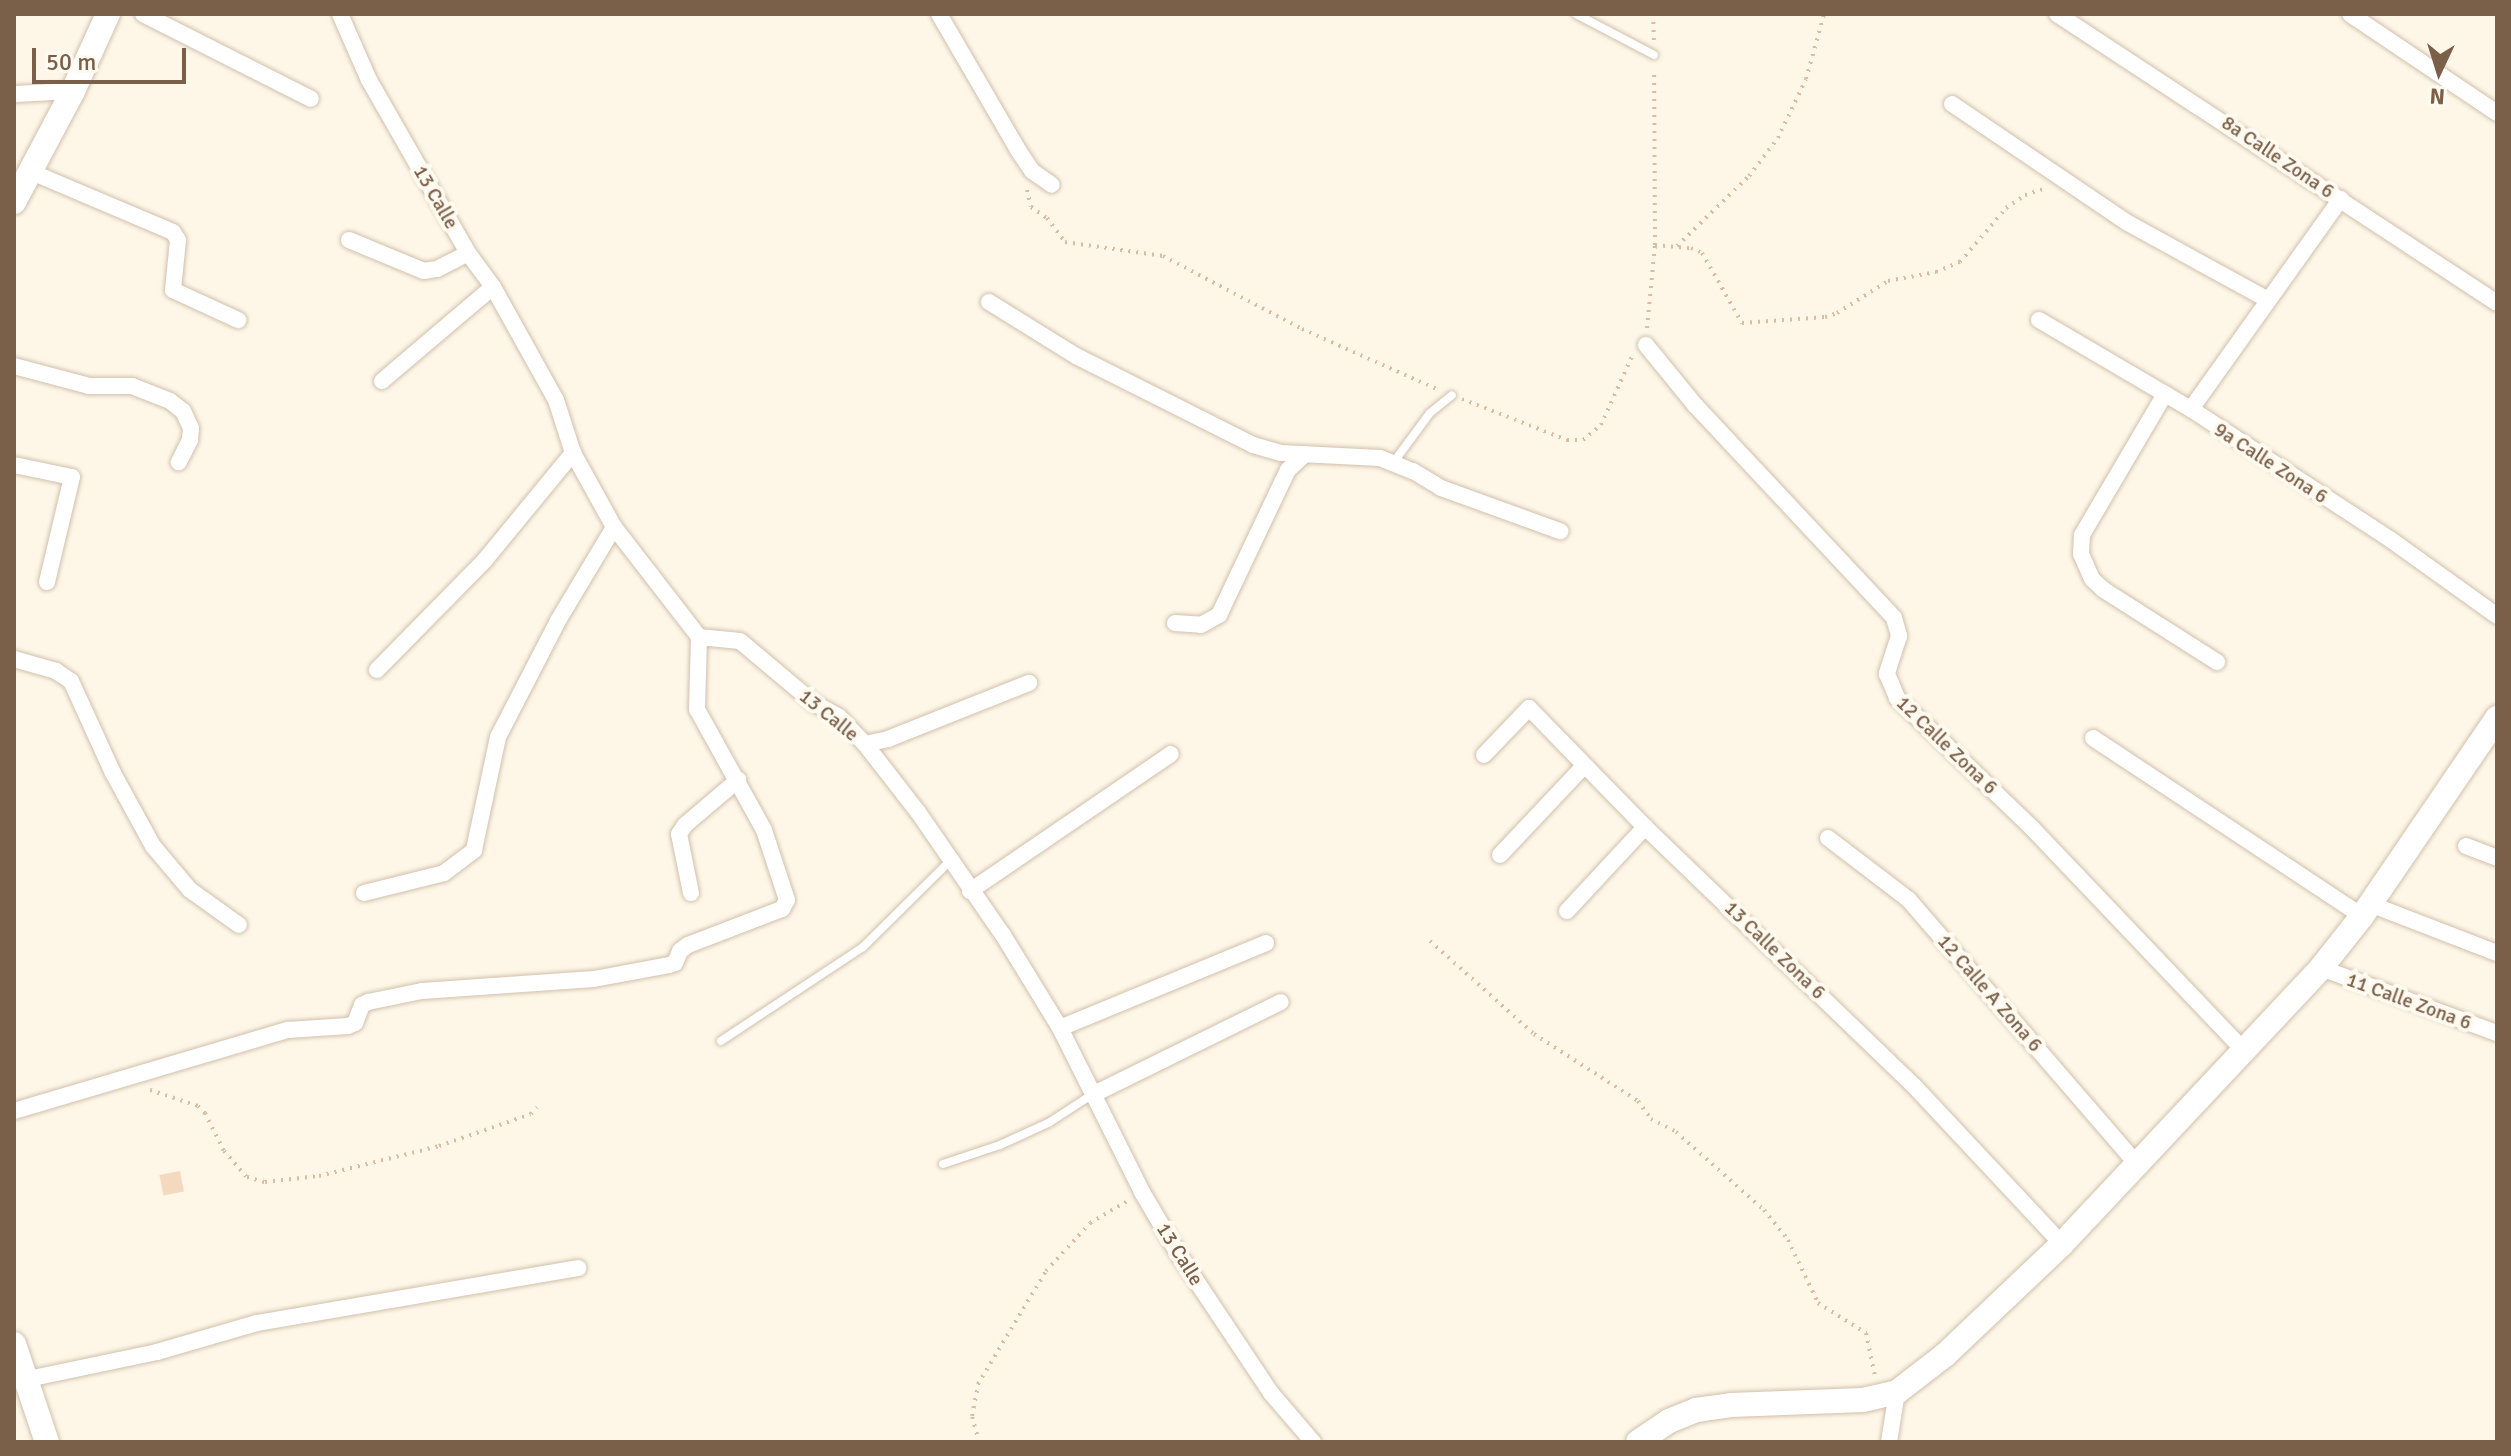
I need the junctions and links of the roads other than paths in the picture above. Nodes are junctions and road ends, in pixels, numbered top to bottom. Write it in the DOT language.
graph roads {
  1 [pos="108,14"];
  2 [pos="143,14"];
  3 [pos="340,14"];
  4 [pos="939,14"];
  5 [pos="1576,14"];
  6 [pos="2057,14"];
  7 [pos="2350,14"];
  8 [pos="1654,55"];
  9 [pos="73,91"];
  10 [pos="14,94"];
  11 [pos="311,99"];
  12 [pos="1952,104"];
  13 [pos="2497,113"];
  14 [pos="29,171"];
  15 [pos="1052,185"];
  16 [pos="2341,199"];
  17 [pos="14,202"];
  18 [pos="349,240"];
  19 [pos="468,253"];
  20 [pos="493,287"];
  21 [pos="2268,300"];
  22 [pos="989,302"];
  23 [pos="2497,303"];
  24 [pos="238,320"];
  25 [pos="2039,320"];
  26 [pos="1646,345"];
  27 [pos="14,366"];
  28 [pos="382,381"];
  29 [pos="2165,394"];
  30 [pos="1452,395"];
  31 [pos="2191,409"];
  32 [pos="573,453"];
  33 [pos="1305,454"];
  34 [pos="179,462"];
  35 [pos="1393,463"];
  36 [pos="14,465"];
  37 [pos="614,527"];
  38 [pos="1560,531"];
  39 [pos="47,582"];
  40 [pos="2497,616"];
  41 [pos="1175,623"];
  42 [pos="699,637"];
  43 [pos="14,659"];
  44 [pos="2217,662"];
  45 [pos="377,670"];
  46 [pos="1029,683"];
  47 [pos="2493,732"];
  48 [pos="2093,738"];
  49 [pos="865,744"];
  50 [pos="1171,754"];
  51 [pos="1484,755"];
  52 [pos="1584,766"];
  53 [pos="738,780"];
  54 [pos="1645,827"];
  55 [pos="1828,838"];
  56 [pos="2466,846"];
  57 [pos="1500,855"];
  58 [pos="2497,858"];
  59 [pos="950,861"];
  60 [pos="970,891"];
  61 [pos="364,893"];
  62 [pos="691,893"];
  63 [pos="2366,910"];
  64 [pos="1567,911"];
  65 [pos="239,925"];
  66 [pos="1266,943"];
  67 [pos="2497,953"];
  68 [pos="2321,968"];
  69 [pos="1281,1002"];
  70 [pos="1060,1028"];
  71 [pos="2497,1033"];
  72 [pos="721,1041"];
  73 [pos="2244,1051"];
  74 [pos="1094,1094"];
  75 [pos="14,1111"];
  76 [pos="943,1164"];
  77 [pos="2137,1164"];
  78 [pos="2062,1244"];
  79 [pos="578,1268"];
  80 [pos="14,1344"];
  81 [pos="28,1379"];
  82 [pos="1897,1392"];
  83 [pos="47,1442"];
  84 [pos="1313,1442"];
  85 [pos="1638,1442"];
  86 [pos="1889,1442"];
  1 -- 9 [label="street"];
  2 -- 11 [label="street"];
  3 -- 19 [label="street, 13 Calle"];
  4 -- 15 [label="street"];
  5 -- 8 [label="lane"];
  6 -- 16 [label="street, 8a Calle Zona 6"];
  7 -- 13 [label="street"];
  9 -- 10 [label="street"];
  9 -- 14 [label="street"];
  12 -- 21 [label="street"];
  14 -- 17 [label="street"];
  14 -- 24 [label="street"];
  16 -- 21 [label="street"];
  16 -- 23 [label="street, 8a Calle Zona 6"];
  18 -- 19 [label="street"];
  19 -- 20 [label="street, 13 Calle"];
  20 -- 28 [label="street"];
  20 -- 32 [label="street, 13 Calle"];
  21 -- 31 [label="street"];
  22 -- 33 [label="street"];
  25 -- 29 [label="street, 9a Calle Zona 6"];
  26 -- 73 [label="street, 12 Calle Zona 6"];
  27 -- 34 [label="street"];
  29 -- 31 [label="street, 9a Calle Zona 6"];
  29 -- 44 [label="street"];
  30 -- 35 [label="lane"];
  31 -- 40 [label="street, 9a Calle Zona 6"];
  32 -- 37 [label="street, 13 Calle"];
  32 -- 45 [label="street"];
  33 -- 35 [label="street"];
  33 -- 41 [label="street"];
  35 -- 38 [label="street"];
  36 -- 39 [label="street"];
  37 -- 42 [label="street, 13 Calle"];
  37 -- 61 [label="street"];
  42 -- 49 [label="street, 13 Calle"];
  42 -- 53 [label="street"];
  43 -- 65 [label="street"];
  46 -- 49 [label="street"];
  47 -- 63 [label="street"];
  48 -- 63 [label="street"];
  49 -- 59 [label="street, 13 Calle"];
  50 -- 60 [label="street"];
  51 -- 52 [label="street, 13 Calle Zona 6"];
  52 -- 54 [label="street, 13 Calle Zona 6"];
  52 -- 57 [label="street"];
  53 -- 62 [label="street"];
  53 -- 75 [label="street"];
  54 -- 64 [label="street"];
  54 -- 78 [label="street, 13 Calle Zona 6"];
  55 -- 77 [label="street, 12 Calle A Zona 6"];
  56 -- 58 [label="street"];
  59 -- 60 [label="street, 13 Calle"];
  59 -- 72 [label="lane"];
  60 -- 70 [label="street, 13 Calle"];
  63 -- 67 [label="street"];
  63 -- 68 [label="street"];
  66 -- 70 [label="street"];
  68 -- 71 [label="street, 11 Calle Zona 6"];
  68 -- 73 [label="street"];
  69 -- 74 [label="street"];
  70 -- 74 [label="street, 13 Calle"];
  73 -- 77 [label="street"];
  74 -- 76 [label="lane"];
  74 -- 84 [label="street, 13 Calle"];
  77 -- 78 [label="street"];
  78 -- 82 [label="street"];
  79 -- 81 [label="street"];
  80 -- 81 [label="street"];
  81 -- 83 [label="street"];
  82 -- 85 [label="street"];
  82 -- 86 [label="street"];
}
